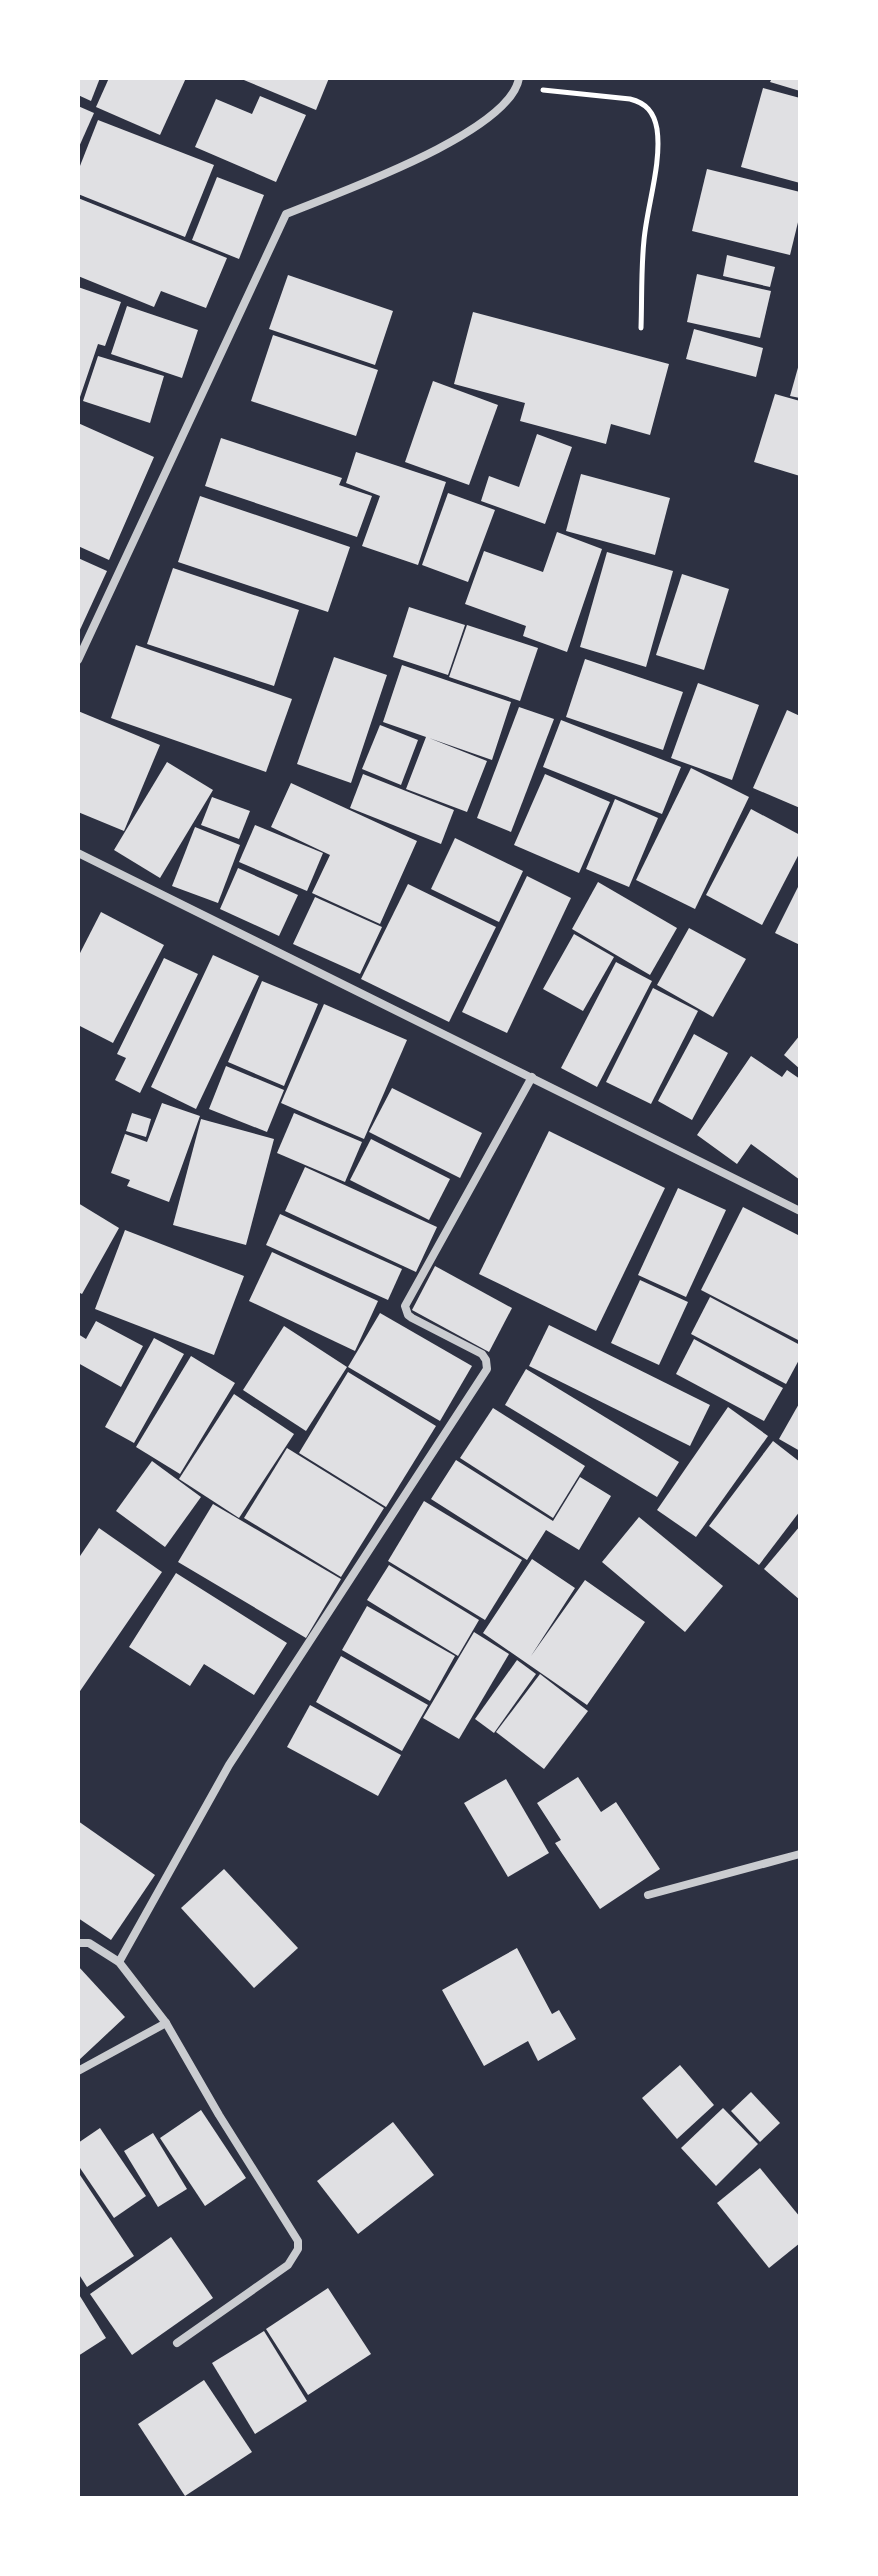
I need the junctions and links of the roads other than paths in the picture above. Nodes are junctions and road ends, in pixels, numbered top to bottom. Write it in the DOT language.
graph roads {
  1 [pos="518,83"];
  2 [pos="78,660"];
  3 [pos="78,853"];
  4 [pos="532,1077"];
  5 [pos="800,1211"];
  6 [pos="800,1854"];
  7 [pos="648,1895"];
  8 [pos="78,1943"];
  9 [pos="119,1962"];
  10 [pos="166,2023"];
  11 [pos="78,2071"];
  12 [pos="177,2343"];
  1 -- 2 [label="street"];
  3 -- 4 [label="street"];
  4 -- 5 [label="street"];
  4 -- 9 [label="street"];
  6 -- 7 [label="street"];
  8 -- 9 [label="street"];
  9 -- 10 [label="street"];
  10 -- 11 [label="street"];
  10 -- 12 [label="street"];
}
